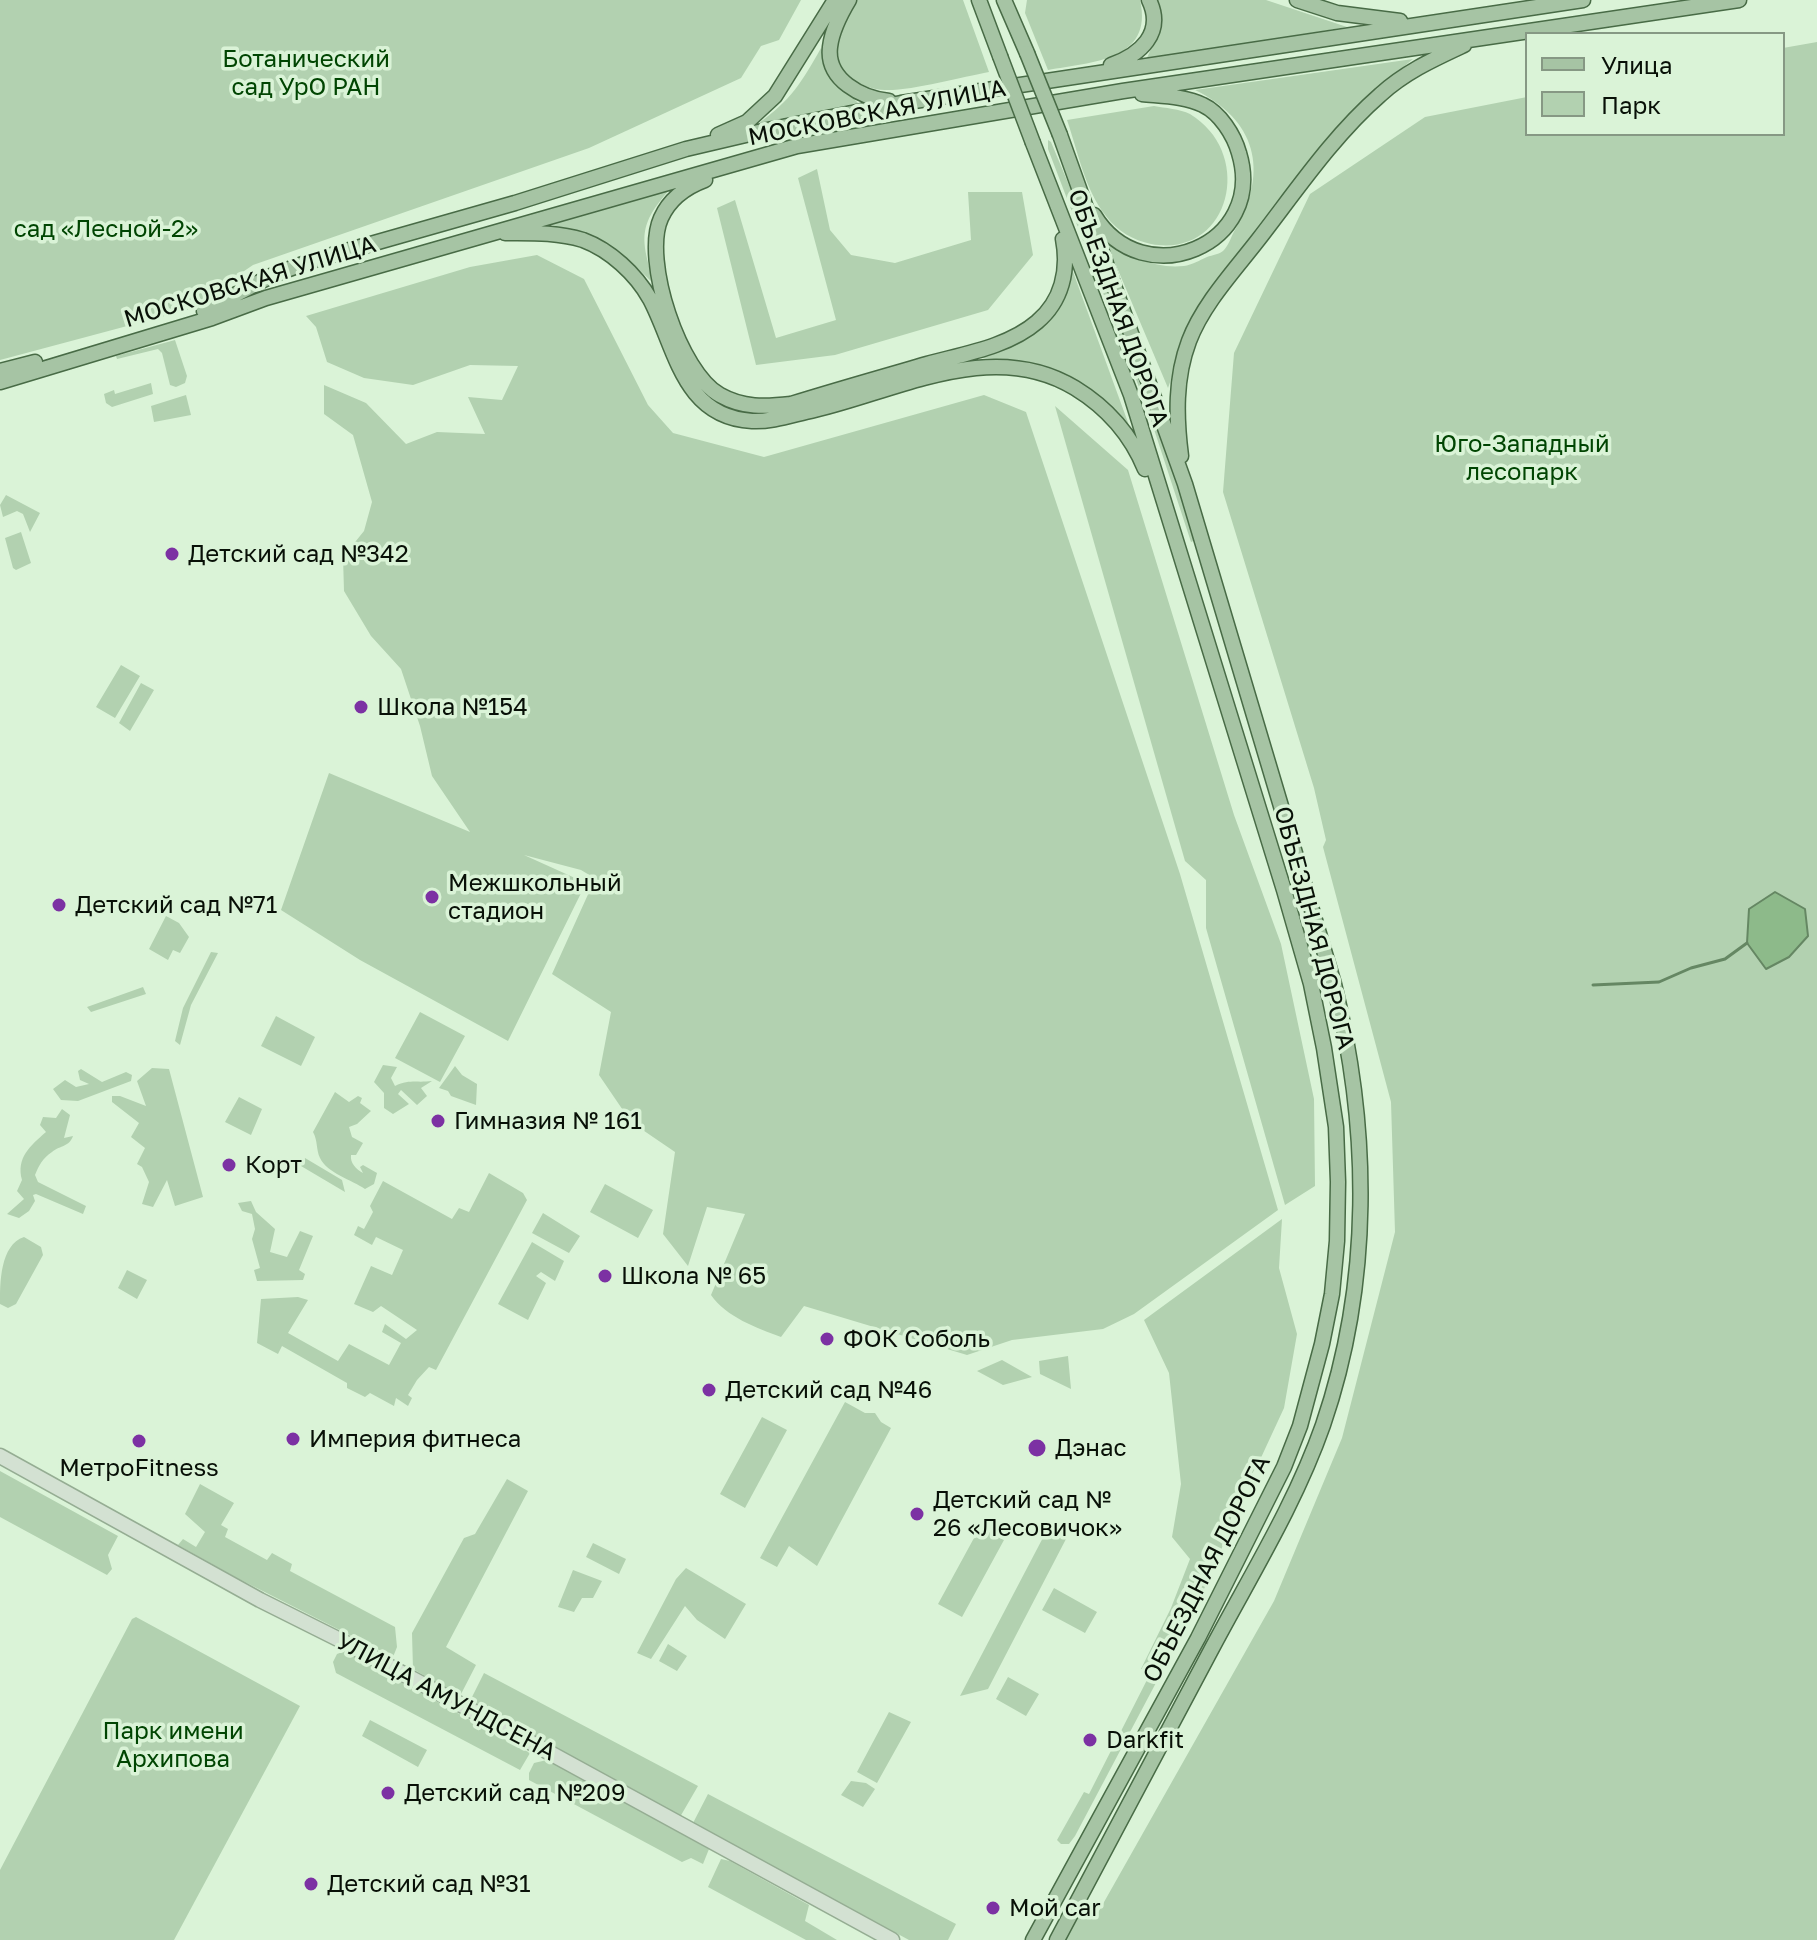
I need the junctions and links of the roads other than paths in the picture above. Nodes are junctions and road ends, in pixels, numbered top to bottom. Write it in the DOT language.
graph roads {
  1 [pos="835,0"];
  2 [pos="849,0"];
  3 [pos="976,0"];
  4 [pos="1004,0"];
  5 [pos="1015,0"];
  6 [pos="1149,0"];
  7 [pos="1297,0"];
  8 [pos="1583,0"];
  9 [pos="1739,0"];
  10 [pos="1428,23"];
  11 [pos="1016,29"];
  12 [pos="1478,39"];
  13 [pos="1090,75"];
  14 [pos="1123,91"];
  15 [pos="901,103"];
  16 [pos="686,149"];
  17 [pos="773,153"];
  18 [pos="1083,197"];
  19 [pos="1055,202"];
  20 [pos="484,234"];
  21 [pos="0,371"];
  22 [pos="0,382"];
  23 [pos="1185,484"];
  24 [pos="1172,536"];
  25 [pos="0,1456"];
  26 [pos="892,1940"];
  27 [pos="1033,1940"];
  28 [pos="1057,1940"];
  1 -- 16 [label="main road"];
  2 -- 15 [label="main road"];
  3 -- 19 [label="main road, ОБЪЕЗДНАЯ ДОРОГА, bridge"];
  4 -- 11 [label="main road, ОБЪЕЗДНАЯ ДОРОГА"];
  5 -- 11 [label="main road"];
  6 -- 13 [label="main road"];
  7 -- 10 [label="main road"];
  8 -- 10 [label="main road, МОСКОВСКАЯ УЛИЦА"];
  9 -- 12 [label="main road, МОСКОВСКАЯ УЛИЦА"];
  10 -- 13 [label="main road, МОСКОВСКАЯ УЛИЦА"];
  11 -- 18 [label="main road, ОБЪЕЗДНАЯ ДОРОГА, bridge"];
  12 -- 14 [label="main road, МОСКОВСКАЯ УЛИЦА"];
  12 -- 23 [label="main road"];
  13 -- 15 [label="main road, МОСКОВСКАЯ УЛИЦА"];
  14 -- 17 [label="main road, МОСКОВСКАЯ УЛИЦА"];
  14 -- 18 [label="main road"];
  15 -- 16 [label="main road, МОСКОВСКАЯ УЛИЦА"];
  16 -- 21 [label="main road, МОСКОВСКАЯ УЛИЦА"];
  17 -- 19 [label="main road"];
  17 -- 20 [label="main road, МОСКОВСКАЯ УЛИЦА"];
  18 -- 23 [label="main road, ОБЪЕЗДНАЯ ДОРОГА"];
  19 -- 24 [label="main road, ОБЪЕЗДНАЯ ДОРОГА"];
  20 -- 22 [label="main road, МОСКОВСКАЯ УЛИЦА"];
  20 -- 24 [label="main road"];
  23 -- 28 [label="main road, ОБЪЕЗДНАЯ ДОРОГА"];
  24 -- 27 [label="main road, ОБЪЕЗДНАЯ ДОРОГА"];
  25 -- 26 [label="main road, УЛИЦА АМУНДСЕНА"];
}
